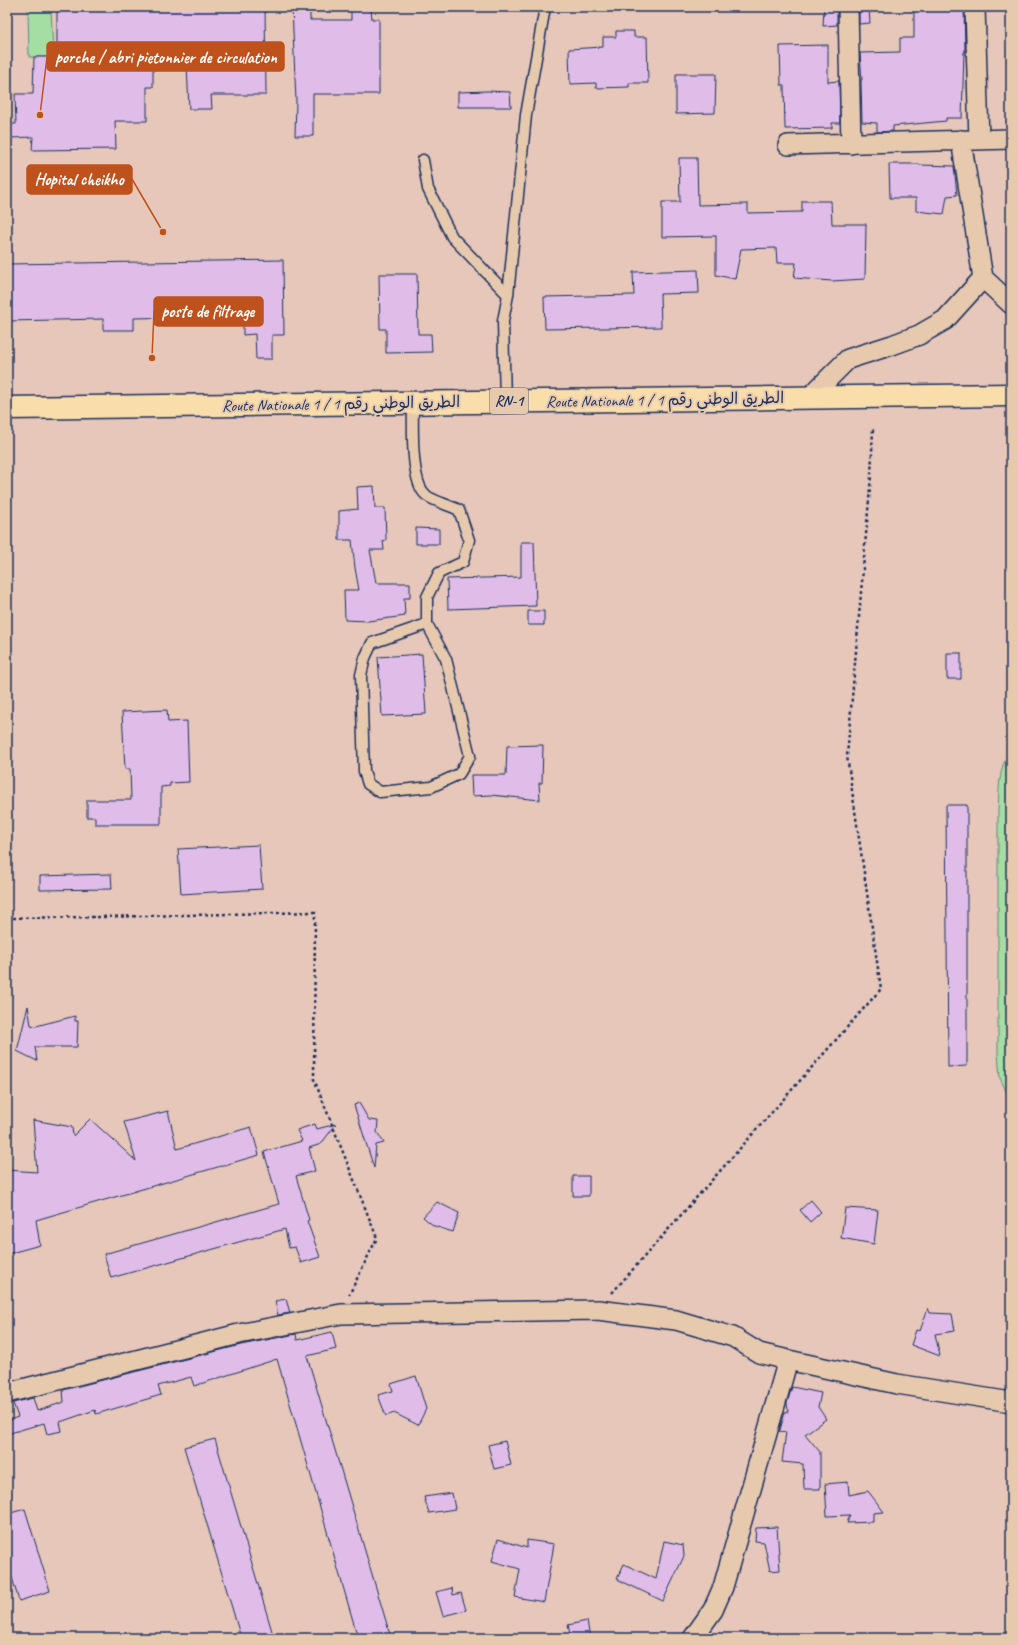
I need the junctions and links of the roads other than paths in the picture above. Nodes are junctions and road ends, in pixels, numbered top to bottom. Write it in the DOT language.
graph roads {
  1 [pos="545,7"];
  2 [pos="848,7"];
  3 [pos="975,7"];
  4 [pos="1011,139"];
  5 [pos="970,140"];
  6 [pos="852,144"];
  7 [pos="788,145"];
  8 [pos="423,160"];
  9 [pos="983,278"];
  10 [pos="508,295"];
  11 [pos="1011,304"];
  12 [pos="1011,395"];
  13 [pos="810,397"];
  14 [pos="505,401"];
  15 [pos="413,402"];
  16 [pos="7,408"];
  17 [pos="426,624"];
  18 [pos="788,1360"];
  19 [pos="7,1393"];
  20 [pos="1011,1402"];
  21 [pos="693,1638"];
  1 -- 10 [label="lane"];
  2 -- 6 [label="street"];
  3 -- 5 [label="street"];
  4 -- 5 [label="street"];
  5 -- 6 [label="street"];
  5 -- 9 [label="street"];
  6 -- 7 [label="street"];
  8 -- 10 [label="lane"];
  9 -- 11 [label="street"];
  9 -- 13 [label="street"];
  10 -- 14 [label="lane"];
  12 -- 13 [label="main road, Route Nationale 1 / الطريق الوطني رقم 1 / RN-1"];
  13 -- 14 [label="main road, Route Nationale 1 / الطريق الوطني رقم 1 / RN-1"];
  14 -- 15 [label="main road, Route Nationale 1 / الطريق الوطني رقم 1 / RN-1"];
  15 -- 16 [label="main road, Route Nationale 1 / الطريق الوطني رقم 1 / RN-1"];
  15 -- 17 [label="lane"];
  17 -- 17 [label="lane"];
  18 -- 19 [label="street"];
  18 -- 20 [label="street"];
  18 -- 21 [label="street"];
}
